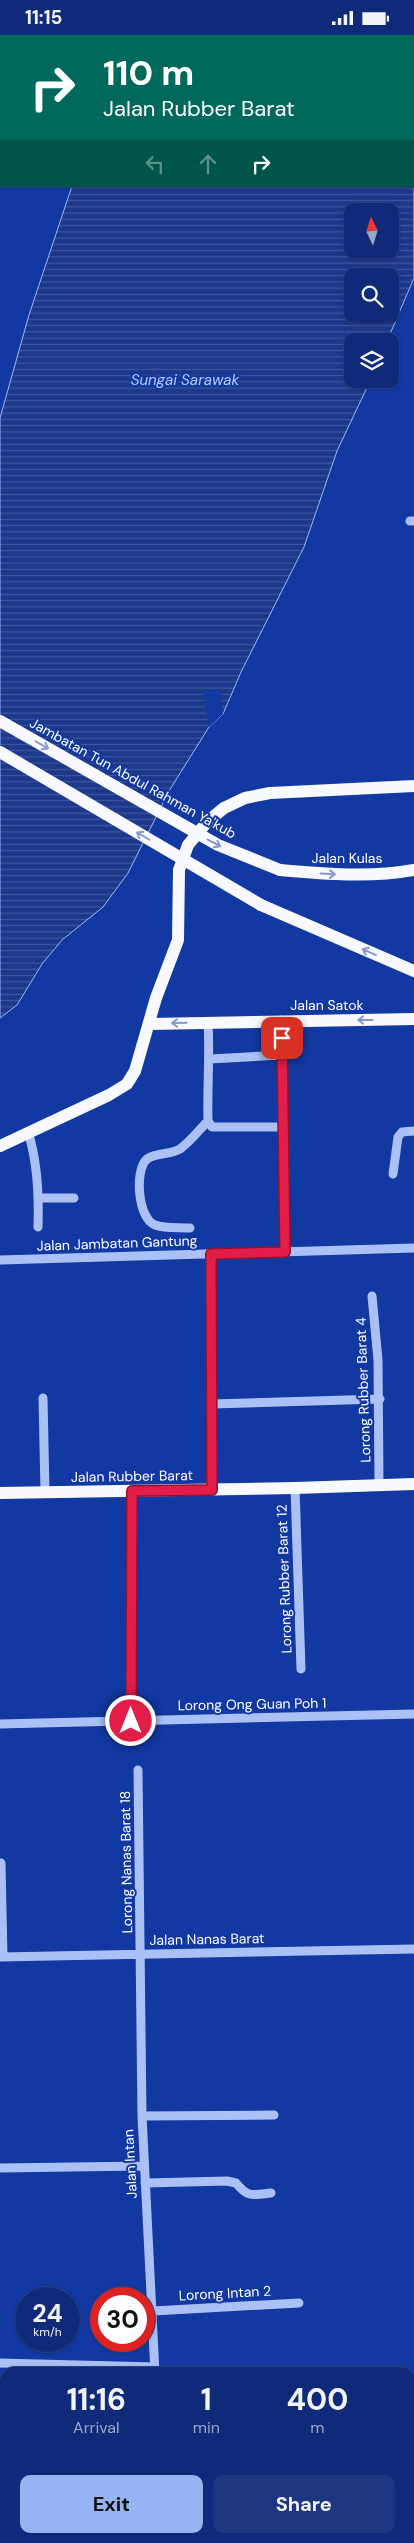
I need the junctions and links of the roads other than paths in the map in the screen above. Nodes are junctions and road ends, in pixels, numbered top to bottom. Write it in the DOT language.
graph roads {
  1 [pos="0,721"];
  2 [pos="0,752"];
  3 [pos="414,786"];
  4 [pos="280,870"];
  5 [pos="414,870"];
  6 [pos="414,971"];
  7 [pos="414,1019"];
  8 [pos="281,1020"];
  9 [pos="208,1022"];
  10 [pos="150,1024"];
  11 [pos="282,1055"];
  12 [pos="210,1059"];
  13 [pos="208,1121"];
  14 [pos="283,1127"];
  15 [pos="414,1131"];
  16 [pos="28,1133"];
  17 [pos="0,1145"];
  18 [pos="393,1174"];
  19 [pos="39,1198"];
  20 [pos="74,1198"];
  21 [pos="38,1227"];
  22 [pos="190,1228"];
  23 [pos="414,1248"];
  24 [pos="285,1252"];
  25 [pos="211,1254"];
  26 [pos="0,1260"];
  27 [pos="372,1295"];
  28 [pos="43,1398"];
  29 [pos="380,1399"];
  30 [pos="212,1404"];
  31 [pos="414,1484"];
  32 [pos="379,1485"];
  33 [pos="295,1488"];
  34 [pos="212,1490"];
  35 [pos="132,1491"];
  36 [pos="45,1492"];
  37 [pos="0,1493"];
  38 [pos="301,1669"];
  39 [pos="414,1714"];
  40 [pos="131,1721"];
  41 [pos="0,1724"];
  42 [pos="138,1770"];
  43 [pos="1,1863"];
  44 [pos="414,1949"];
  45 [pos="141,1954"];
  46 [pos="2,1957"];
  47 [pos="274,2115"];
  48 [pos="142,2116"];
  49 [pos="144,2166"];
  50 [pos="0,2169"];
  51 [pos="145,2183"];
  52 [pos="271,2193"];
  53 [pos="152,2287"];
  54 [pos="299,2303"];
  55 [pos="155,2311"];
  56 [pos="154,2352"];
  57 [pos="0,2363"];
  58 [pos="89,2367"];
  59 [pos="155,2367"];
  1 -- 4 [label="main road, Jambatan Tun Abdul Rahman Ya'kub, one-way, bridge"];
  6 -- 2 [label="main road, one-way, bridge"];
  3 -- 10 [label="main road"];
  4 -- 5 [label="main road, Jalan Kulas, one-way"];
  7 -- 8 [label="main road, Jalan Satok, one-way"];
  8 -- 9 [label="main road, Jalan Satok"];
  8 -- 11 [label="street"];
  9 -- 10 [label="main road, Jalan Satok, one-way"];
  9 -- 12 [label="street"];
  10 -- 16 [label="main road"];
  11 -- 12 [label="street"];
  11 -- 14 [label="street"];
  12 -- 13 [label="street"];
  13 -- 14 [label="street"];
  13 -- 22 [label="street"];
  14 -- 24 [label="street"];
  15 -- 18 [label="street"];
  16 -- 17 [label="main road"];
  16 -- 19 [label="street"];
  19 -- 20 [label="street"];
  19 -- 21 [label="street"];
  23 -- 24 [label="street, Jalan Jambatan Gantung"];
  24 -- 25 [label="street, Jalan Jambatan Gantung"];
  25 -- 26 [label="street, Jalan Jambatan Gantung"];
  25 -- 30 [label="street"];
  27 -- 29 [label="street, Lorong Rubber Barat 4"];
  28 -- 36 [label="street"];
  29 -- 30 [label="street"];
  29 -- 32 [label="street, Lorong Rubber Barat 4"];
  30 -- 34 [label="street"];
  31 -- 32 [label="main road, Jalan Rubber Barat"];
  32 -- 33 [label="main road, Jalan Rubber Barat"];
  33 -- 34 [label="main road, Jalan Rubber Barat"];
  33 -- 38 [label="street, Lorong Rubber Barat 12"];
  34 -- 35 [label="main road, Jalan Rubber Barat"];
  35 -- 36 [label="main road, Jalan Rubber Barat"];
  35 -- 40 [label="street"];
  36 -- 37 [label="main road, Jalan Rubber Barat"];
  39 -- 40 [label="street, Lorong Ong Guan Poh 1"];
  40 -- 41 [label="street, Lorong Ong Guan Poh 1"];
  42 -- 45 [label="street, Lorong Nanas Barat 18"];
  43 -- 46 [label="street"];
  44 -- 45 [label="street, Jalan Nanas Barat"];
  45 -- 46 [label="street, Jalan Nanas Barat"];
  45 -- 48 [label="street, Jalan Intan"];
  47 -- 48 [label="street"];
  48 -- 49 [label="street, Jalan Intan"];
  49 -- 50 [label="street"];
  49 -- 51 [label="street, Jalan Intan"];
  51 -- 52 [label="street"];
  51 -- 53 [label="street, Jalan Intan"];
  54 -- 55 [label="street, Lorong Intan 2"];
  56 -- 59 [label="street, Jalan Intan"];
  57 -- 58 [label="street"];
}
